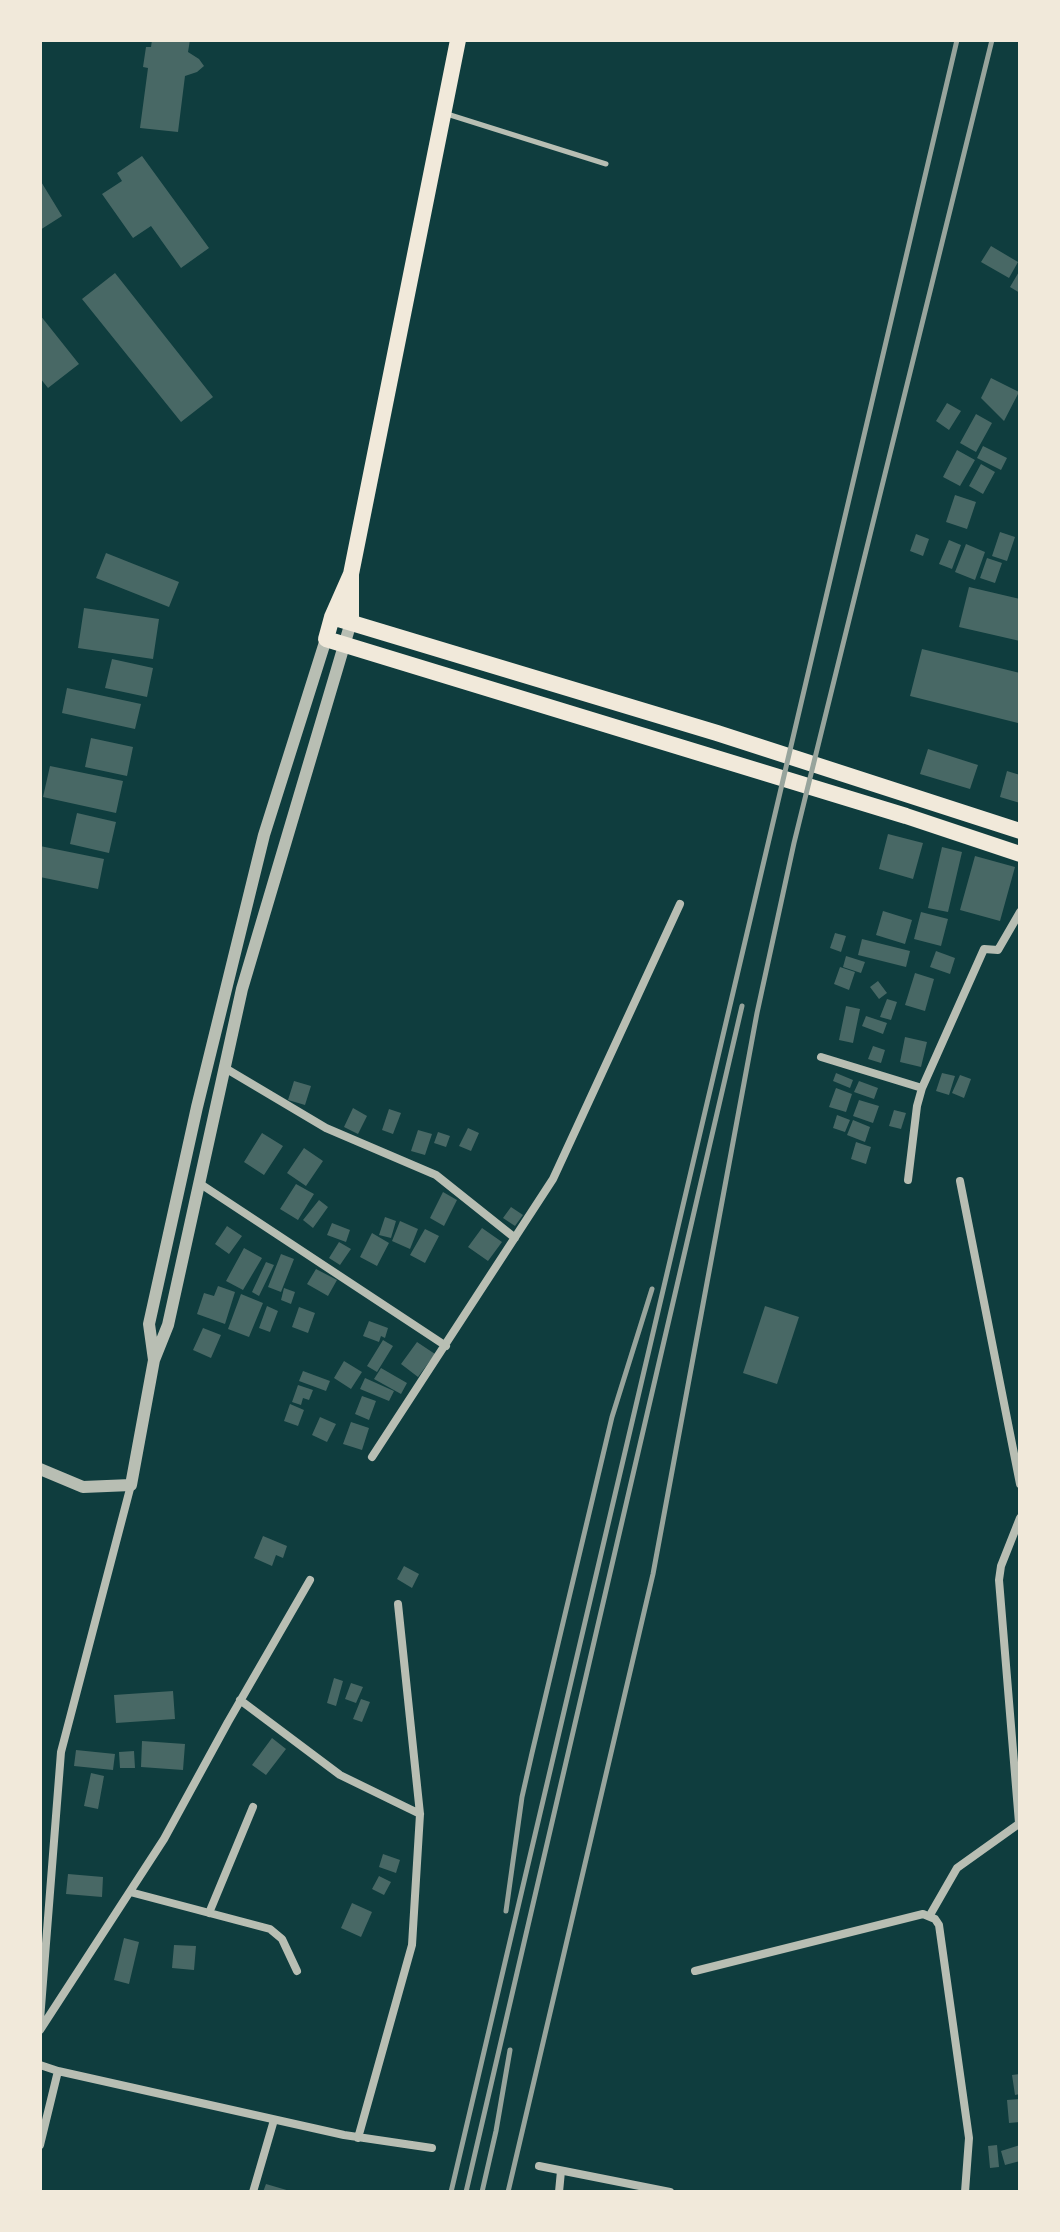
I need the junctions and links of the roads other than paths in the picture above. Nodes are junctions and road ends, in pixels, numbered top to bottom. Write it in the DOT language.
graph roads {
  1 [pos="458,40"];
  2 [pos="442,113"];
  3 [pos="606,164"];
  4 [pos="351,574"];
  5 [pos="332,617"];
  6 [pos="351,622"];
  7 [pos="326,639"];
  8 [pos="345,644"];
  9 [pos="1020,831"];
  10 [pos="1020,854"];
  11 [pos="680,904"];
  12 [pos="1020,912"];
  13 [pos="821,1057"];
  14 [pos="225,1068"];
  15 [pos="922,1088"];
  16 [pos="908,1180"];
  17 [pos="960,1181"];
  18 [pos="199,1183"];
  19 [pos="515,1238"];
  20 [pos="446,1346"];
  21 [pos="154,1360"];
  22 [pos="372,1457"];
  23 [pos="40,1469"];
  24 [pos="1020,1484"];
  25 [pos="131,1485"];
  26 [pos="1020,1518"];
  27 [pos="310,1580"];
  28 [pos="398,1604"];
  29 [pos="240,1700"];
  30 [pos="253,1807"];
  31 [pos="420,1814"];
  32 [pos="1020,1823"];
  33 [pos="130,1892"];
  34 [pos="209,1913"];
  35 [pos="930,1915"];
  36 [pos="297,1971"];
  37 [pos="695,1971"];
  38 [pos="40,2020"];
  39 [pos="40,2030"];
  40 [pos="40,2065"];
  41 [pos="58,2071"];
  42 [pos="274,2120"];
  43 [pos="358,2138"];
  44 [pos="40,2145"];
  45 [pos="432,2148"];
  46 [pos="539,2166"];
  47 [pos="561,2171"];
  48 [pos="253,2192"];
  49 [pos="559,2192"];
  50 [pos="670,2192"];
  51 [pos="965,2192"];
  1 -- 2 [label="main road"];
  2 -- 3 [label="lane"];
  2 -- 4 [label="main road"];
  4 -- 5 [label="main road"];
  4 -- 6 [label="main road"];
  5 -- 6 [label="main road"];
  5 -- 7 [label="main road"];
  6 -- 8 [label="street"];
  6 -- 9 [label="main road"];
  7 -- 8 [label="main road"];
  7 -- 21 [label="street"];
  8 -- 10 [label="main road"];
  8 -- 14 [label="street"];
  11 -- 19 [label="street"];
  12 -- 15 [label="street"];
  13 -- 15 [label="street"];
  14 -- 18 [label="street"];
  14 -- 19 [label="street"];
  15 -- 16 [label="street"];
  17 -- 24 [label="street"];
  18 -- 20 [label="street"];
  18 -- 21 [label="street"];
  19 -- 20 [label="street"];
  20 -- 22 [label="street"];
  21 -- 25 [label="street"];
  23 -- 25 [label="street"];
  25 -- 38 [label="street"];
  26 -- 32 [label="street"];
  27 -- 29 [label="street"];
  28 -- 31 [label="street"];
  29 -- 31 [label="street"];
  29 -- 33 [label="street"];
  30 -- 34 [label="street"];
  31 -- 43 [label="street"];
  32 -- 35 [label="street"];
  33 -- 34 [label="street"];
  33 -- 39 [label="street"];
  34 -- 36 [label="street"];
  35 -- 37 [label="street"];
  35 -- 51 [label="street"];
  40 -- 41 [label="street"];
  41 -- 42 [label="street"];
  41 -- 44 [label="street"];
  42 -- 43 [label="street"];
  42 -- 48 [label="street"];
  43 -- 45 [label="street"];
  46 -- 47 [label="street"];
  47 -- 49 [label="street"];
  47 -- 50 [label="street"];
}
